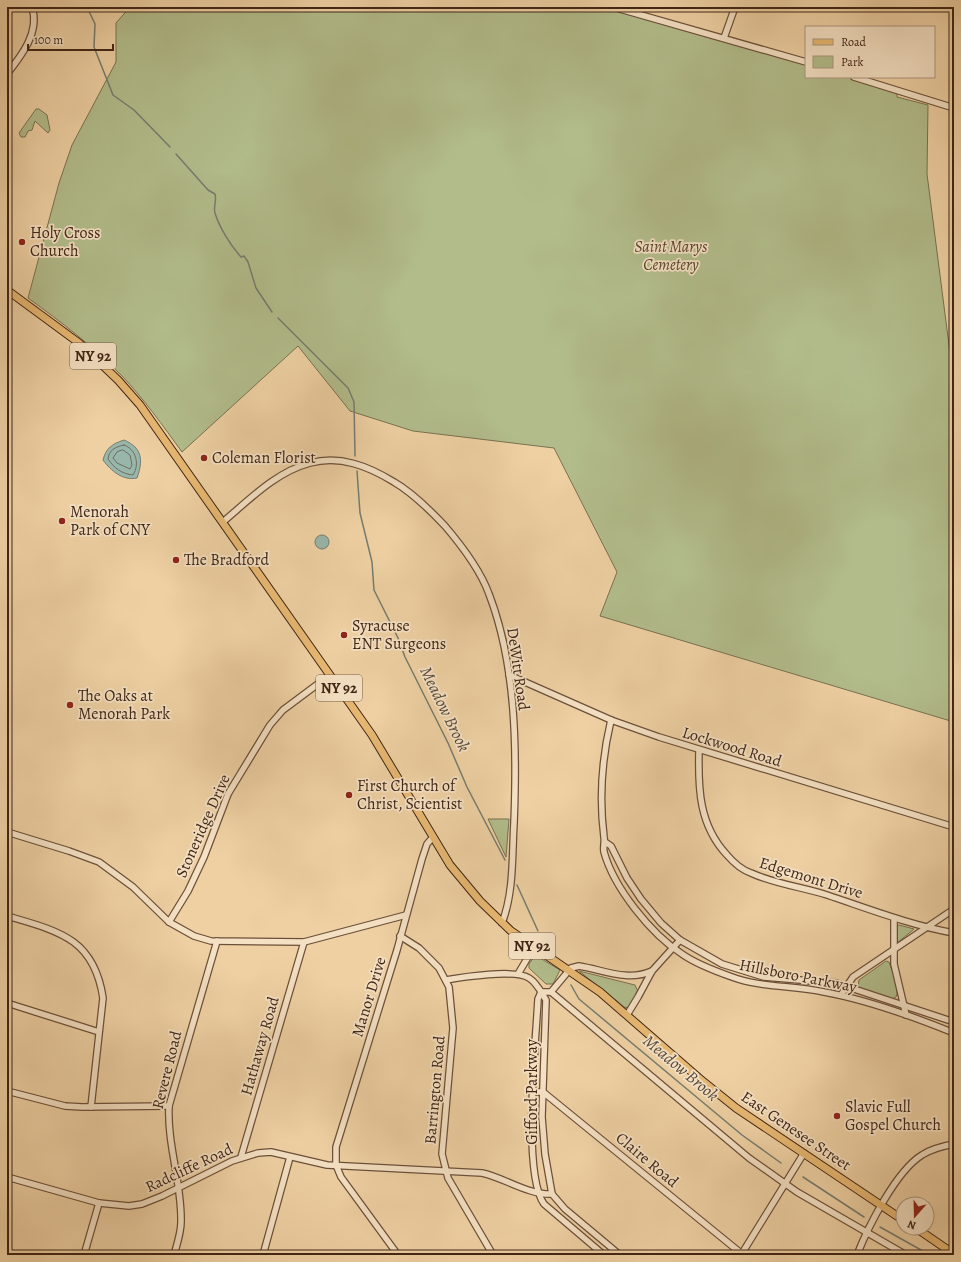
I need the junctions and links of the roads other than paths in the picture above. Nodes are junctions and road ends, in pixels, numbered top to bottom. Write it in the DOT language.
graph roads {
  1 [pos="32,7"];
  2 [pos="613,7"];
  3 [pos="735,7"];
  4 [pos="724,38"];
  5 [pos="805,62"];
  6 [pos="7,74"];
  7 [pos="857,78"];
  8 [pos="954,108"];
  9 [pos="7,290"];
  10 [pos="224,521"];
  11 [pos="330,675"];
  12 [pos="509,675"];
  13 [pos="611,720"];
  14 [pos="699,750"];
  15 [pos="954,827"];
  16 [pos="7,832"];
  17 [pos="433,838"];
  18 [pos="605,842"];
  19 [pos="954,909"];
  20 [pos="406,915"];
  21 [pos="7,916"];
  22 [pos="894,918"];
  23 [pos="169,922"];
  24 [pos="502,923"];
  25 [pos="926,928"];
  26 [pos="954,933"];
  27 [pos="400,936"];
  28 [pos="680,940"];
  29 [pos="217,941"];
  30 [pos="304,942"];
  31 [pos="534,947"];
  32 [pos="673,948"];
  33 [pos="893,949"];
  34 [pos="568,970"];
  35 [pos="652,971"];
  36 [pos="518,974"];
  37 [pos="446,980"];
  38 [pos="845,986"];
  39 [pos="541,992"];
  40 [pos="551,992"];
  41 [pos="841,995"];
  42 [pos="7,1003"];
  43 [pos="904,1005"];
  44 [pos="627,1015"];
  45 [pos="906,1015"];
  46 [pos="954,1022"];
  47 [pos="100,1032"];
  48 [pos="954,1033"];
  49 [pos="7,1091"];
  50 [pos="533,1092"];
  51 [pos="543,1092"];
  52 [pos="169,1106"];
  53 [pos="91,1107"];
  54 [pos="954,1144"];
  55 [pos="804,1153"];
  56 [pos="290,1157"];
  57 [pos="241,1158"];
  58 [pos="336,1166"];
  59 [pos="445,1170"];
  60 [pos="7,1177"];
  61 [pos="785,1184"];
  62 [pos="177,1188"];
  63 [pos="538,1193"];
  64 [pos="552,1194"];
  65 [pos="99,1203"];
  66 [pos="882,1205"];
  67 [pos="895,1214"];
  68 [pos="867,1233"];
  69 [pos="928,1236"];
  70 [pos="742,1254"];
  71 [pos="954,1254"];
  72 [pos="84,1255"];
  73 [pos="174,1255"];
  74 [pos="262,1255"];
  75 [pos="398,1255"];
  76 [pos="493,1255"];
  77 [pos="604,1255"];
  78 [pos="620,1255"];
  79 [pos="857,1255"];
  80 [pos="906,1255"];
  1 -- 6 [label="street"];
  2 -- 4 [label="street"];
  3 -- 4 [label="street"];
  4 -- 5 [label="street"];
  7 -- 8 [label="street"];
  9 -- 10 [label="main road, East Genesee Street / NY 92"];
  10 -- 11 [label="main road, East Genesee Street / NY 92"];
  10 -- 12 [label="street, DeWitt Road"];
  11 -- 17 [label="main road, East Genesee Street / NY 92"];
  11 -- 23 [label="street, Stoneridge Drive"];
  12 -- 13 [label="street, Lockwood Road"];
  12 -- 24 [label="street, DeWitt Road"];
  13 -- 14 [label="street, Lockwood Road"];
  13 -- 18 [label="street, Hillsboro Parkway"];
  14 -- 15 [label="street, Lockwood Road"];
  14 -- 22 [label="street, Edgemont Drive"];
  16 -- 23 [label="street"];
  17 -- 20 [label="street, Manor Drive"];
  17 -- 24 [label="main road, East Genesee Street / NY 92"];
  18 -- 28 [label="street, Hillsboro Parkway"];
  18 -- 32 [label="street, Hillsboro Parkway"];
  19 -- 25 [label="street"];
  20 -- 27 [label="street, Manor Drive"];
  20 -- 30 [label="street"];
  21 -- 47 [label="street"];
  22 -- 25 [label="street, Edgemont Drive"];
  22 -- 33 [label="street"];
  23 -- 29 [label="street"];
  24 -- 31 [label="main road, East Genesee Street / NY 92"];
  25 -- 26 [label="street, Edgemont Drive"];
  25 -- 33 [label="street"];
  27 -- 37 [label="street, Barrington Road"];
  27 -- 58 [label="street, Manor Drive"];
  28 -- 32 [label="street"];
  28 -- 38 [label="street, Hillsboro Parkway"];
  29 -- 30 [label="street"];
  29 -- 52 [label="street, Revere Road"];
  30 -- 57 [label="street, Hathaway Road"];
  31 -- 34 [label="main road, East Genesee Street / NY 92"];
  31 -- 36 [label="street"];
  32 -- 35 [label="street"];
  32 -- 41 [label="street, Hillsboro Parkway"];
  33 -- 38 [label="street"];
  33 -- 43 [label="street"];
  34 -- 35 [label="street"];
  34 -- 40 [label="street"];
  34 -- 44 [label="main road, East Genesee Street / NY 92"];
  35 -- 44 [label="street"];
  36 -- 37 [label="street"];
  36 -- 39 [label="street, Gifford Parkway"];
  37 -- 59 [label="street, Barrington Road"];
  38 -- 41 [label="street"];
  38 -- 43 [label="street, Hillsboro Parkway"];
  39 -- 40 [label="street"];
  39 -- 50 [label="street, Gifford Parkway"];
  39 -- 51 [label="street, Gifford Parkway"];
  40 -- 61 [label="street"];
  41 -- 45 [label="street, Hillsboro Parkway"];
  42 -- 47 [label="street"];
  43 -- 45 [label="street"];
  43 -- 46 [label="street, Hillsboro Parkway"];
  44 -- 55 [label="main road, East Genesee Street / NY 92"];
  45 -- 48 [label="street, Hillsboro Parkway"];
  47 -- 53 [label="street"];
  49 -- 53 [label="street"];
  50 -- 51 [label="street"];
  50 -- 63 [label="street, Gifford Parkway"];
  51 -- 64 [label="street, Gifford Parkway"];
  51 -- 70 [label="street, Claire Road"];
  52 -- 53 [label="street"];
  52 -- 62 [label="street, Revere Road"];
  54 -- 66 [label="street"];
  55 -- 61 [label="street"];
  55 -- 66 [label="main road, East Genesee Street / NY 92"];
  56 -- 57 [label="street, Radcliffe Road"];
  56 -- 58 [label="street, Radcliffe Road"];
  56 -- 74 [label="street"];
  57 -- 62 [label="street, Radcliffe Road"];
  58 -- 59 [label="street, Radcliffe Road"];
  58 -- 75 [label="street"];
  59 -- 63 [label="street, Radcliffe Road"];
  59 -- 76 [label="street, Barrington Road"];
  60 -- 65 [label="street, Radcliffe Road"];
  61 -- 68 [label="street"];
  61 -- 70 [label="street"];
  62 -- 65 [label="street, Radcliffe Road"];
  62 -- 73 [label="street, Revere Road"];
  63 -- 64 [label="street"];
  63 -- 77 [label="street"];
  64 -- 78 [label="street"];
  65 -- 72 [label="street"];
  66 -- 67 [label="main road, East Genesee Street / NY 92"];
  66 -- 68 [label="street"];
  68 -- 79 [label="street"];
  68 -- 80 [label="street"];
  69 -- 71 [label="main road"];
}
